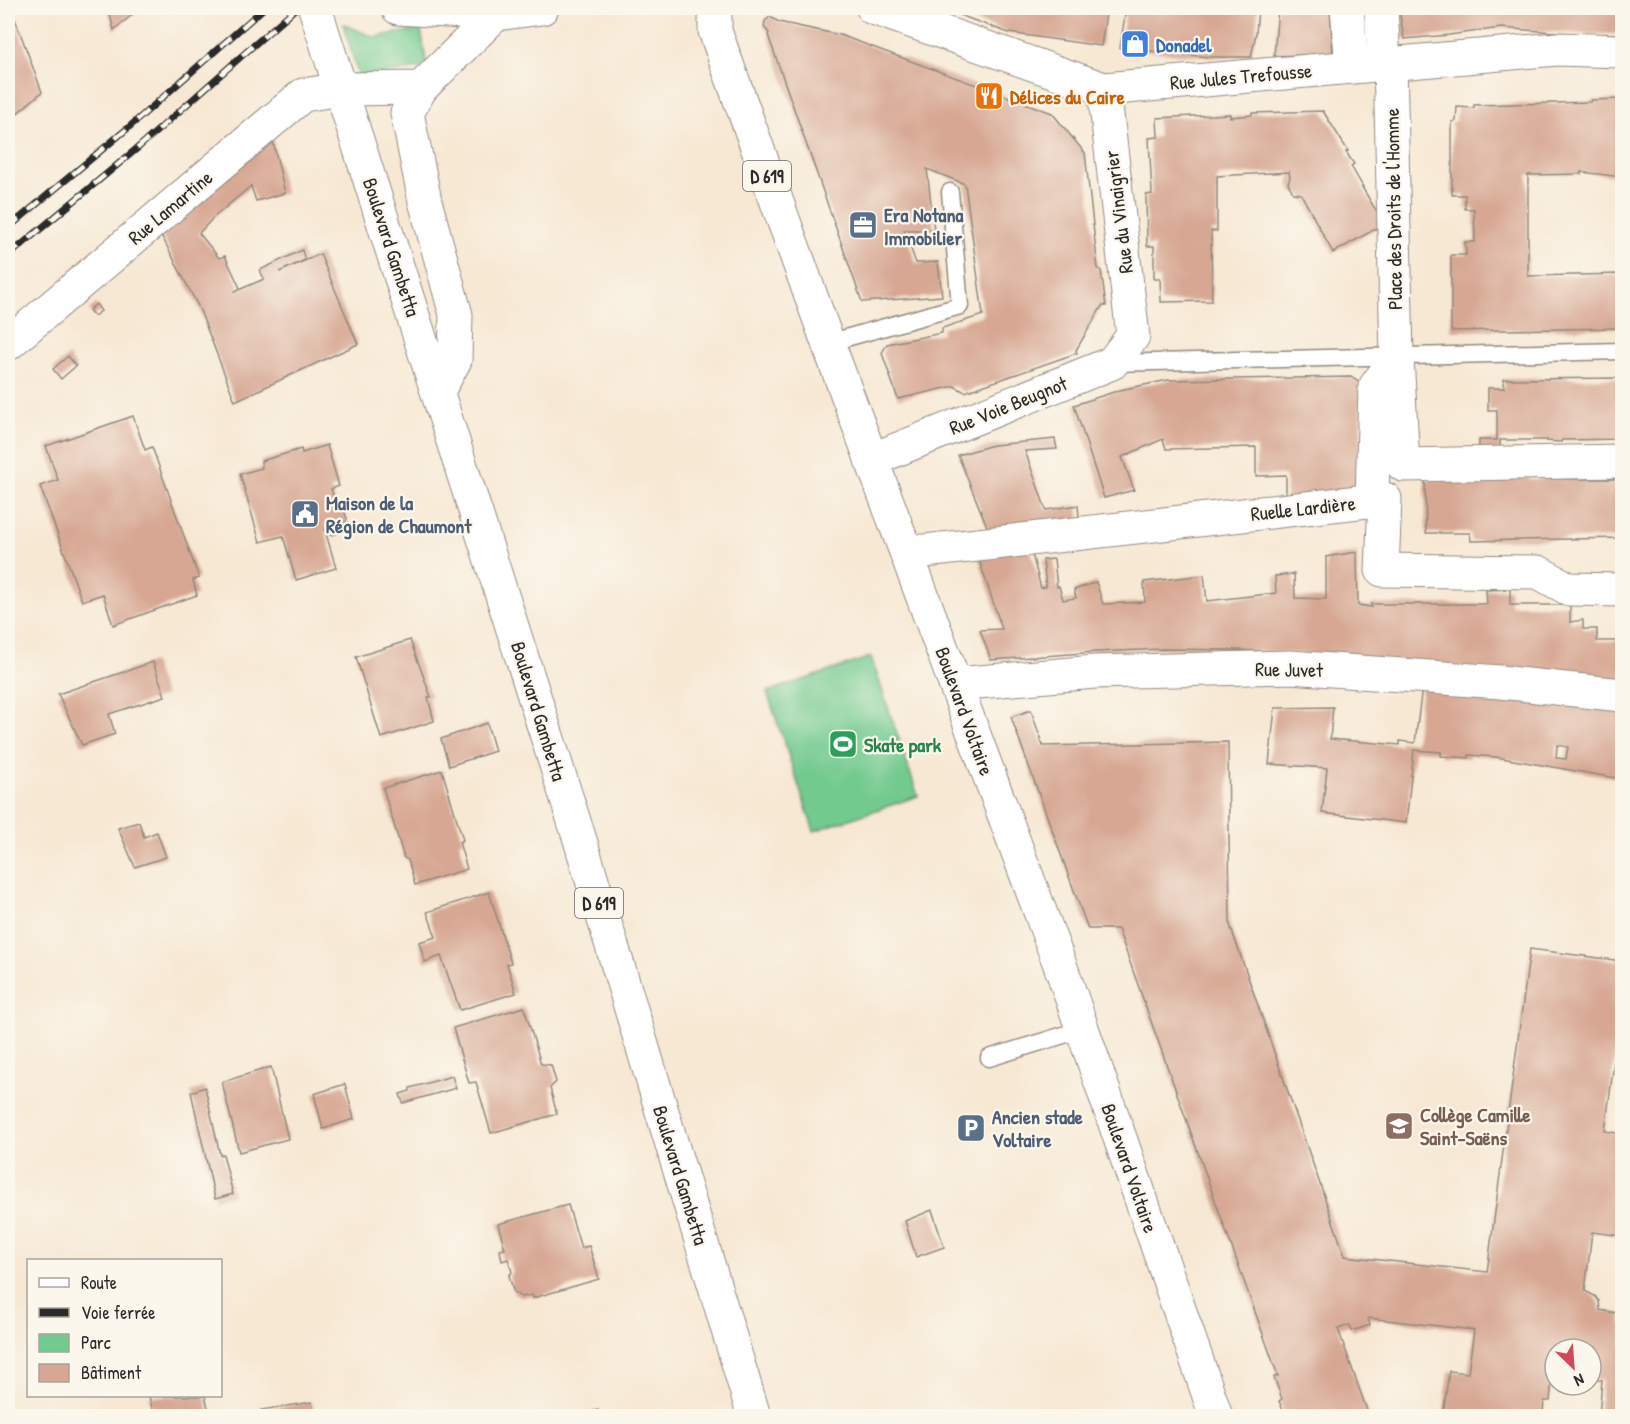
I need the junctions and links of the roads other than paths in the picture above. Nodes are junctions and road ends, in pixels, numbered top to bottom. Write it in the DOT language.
graph roads {
  1 [pos="315,8"];
  2 [pos="398,8"];
  3 [pos="542,8"];
  4 [pos="715,8"];
  5 [pos="873,8"];
  6 [pos="1347,8"];
  7 [pos="1381,8"];
  8 [pos="496,14"];
  9 [pos="1623,51"];
  10 [pos="1387,62"];
  11 [pos="1352,66"];
  12 [pos="337,74"];
  13 [pos="421,88"];
  14 [pos="1104,89"];
  15 [pos="950,192"];
  16 [pos="8,344"];
  17 [pos="828,344"];
  18 [pos="1623,351"];
  19 [pos="1397,357"];
  20 [pos="1112,363"];
  21 [pos="438,391"];
  22 [pos="871,460"];
  23 [pos="1623,460"];
  24 [pos="1372,501"];
  25 [pos="907,553"];
  26 [pos="1623,590"];
  27 [pos="955,684"];
  28 [pos="1623,695"];
  29 [pos="1083,1029"];
  30 [pos="989,1058"];
  31 [pos="754,1416"];
  32 [pos="1216,1416"];
  1 -- 12 [label="street, Boulevard Gambetta / D 619"];
  2 -- 8 [label="street"];
  3 -- 8 [label="street"];
  4 -- 17 [label="street, Boulevard Voltaire / D 619"];
  5 -- 14 [label="street, Rue Jules Trefousse"];
  6 -- 11 [label="street"];
  7 -- 10 [label="street, Place des Droits de l'Homme"];
  8 -- 13 [label="street"];
  9 -- 10 [label="street, Rue Jules Trefousse"];
  10 -- 11 [label="street, Rue Jules Trefousse"];
  10 -- 19 [label="street, Place des Droits de l'Homme"];
  11 -- 14 [label="street, Rue Jules Trefousse"];
  12 -- 13 [label="street, Rue Lamartine"];
  12 -- 16 [label="street, Rue Lamartine"];
  12 -- 21 [label="street, Boulevard Gambetta / D 619"];
  13 -- 21 [label="street"];
  14 -- 20 [label="street, Rue du Vinaigrier"];
  15 -- 17 [label="lane"];
  17 -- 22 [label="street, Boulevard Voltaire / D 619"];
  18 -- 19 [label="lane"];
  19 -- 20 [label="lane"];
  19 -- 23 [label="street, Place des Droits de l'Homme"];
  19 -- 24 [label="street"];
  20 -- 22 [label="street, Rue Voie Beugnot"];
  21 -- 31 [label="street, Boulevard Gambetta / D 619"];
  22 -- 25 [label="street, Boulevard Voltaire / D 619"];
  24 -- 25 [label="street, Ruelle Lardière"];
  24 -- 26 [label="street, Ruelle Lardière"];
  25 -- 27 [label="street, Boulevard Voltaire / D 619"];
  27 -- 28 [label="street, Rue Juvet"];
  27 -- 29 [label="street, Boulevard Voltaire / D 619"];
  29 -- 30 [label="lane"];
  29 -- 32 [label="street, Boulevard Voltaire / D 619"];
}
